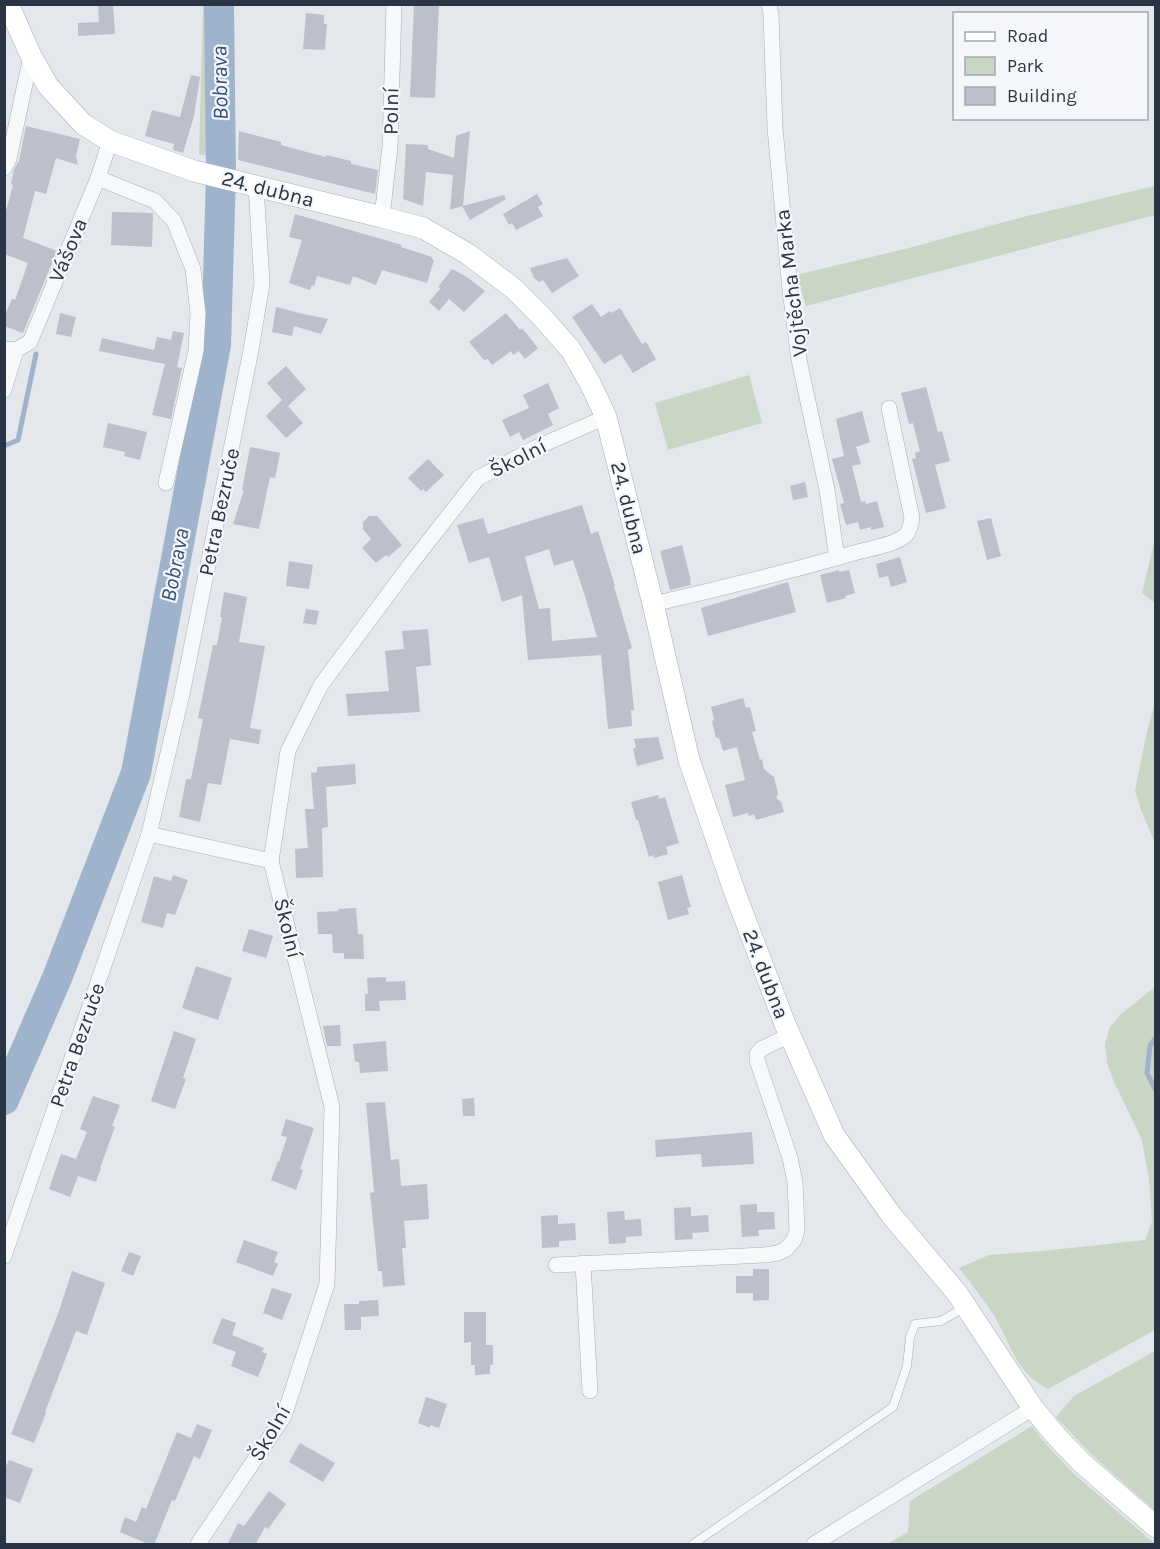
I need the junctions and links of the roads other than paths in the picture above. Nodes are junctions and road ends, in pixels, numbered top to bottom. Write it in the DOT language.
graph roads {
  1 [pos="9,4"];
  2 [pos="394,4"];
  3 [pos="769,4"];
  4 [pos="31,56"];
  5 [pos="110,141"];
  6 [pos="4,168"];
  7 [pos="98,178"];
  8 [pos="256,186"];
  9 [pos="382,217"];
  10 [pos="10,350"];
  11 [pos="4,390"];
  12 [pos="889,408"];
  13 [pos="606,417"];
  14 [pos="166,483"];
  15 [pos="837,558"];
  16 [pos="652,604"];
  17 [pos="149,834"];
  18 [pos="271,861"];
  19 [pos="790,1035"];
  20 [pos="4,1256"];
  21 [pos="583,1263"];
  22 [pos="556,1264"];
  23 [pos="962,1300"];
  24 [pos="590,1391"];
  25 [pos="1033,1408"];
  26 [pos="1155,1527"];
  27 [pos="198,1545"];
  28 [pos="693,1545"];
  29 [pos="814,1545"];
  1 -- 4 [label="main road, 24. dubna"];
  2 -- 9 [label="street, Polní"];
  3 -- 15 [label="street, Vojtěcha Marka"];
  4 -- 5 [label="main road, 24. dubna"];
  4 -- 6 [label="street"];
  5 -- 7 [label="street, Vášova"];
  5 -- 8 [label="main road, 24. dubna"];
  7 -- 10 [label="street, Vášova"];
  7 -- 14 [label="street"];
  8 -- 9 [label="main road, 24. dubna"];
  8 -- 17 [label="street, Petra Bezruče"];
  9 -- 13 [label="main road, 24. dubna"];
  10 -- 11 [label="street, Vášova"];
  12 -- 15 [label="street"];
  13 -- 16 [label="main road, 24. dubna"];
  13 -- 18 [label="street, Školní"];
  15 -- 16 [label="street"];
  16 -- 19 [label="main road, 24. dubna"];
  17 -- 18 [label="street"];
  17 -- 20 [label="street, Petra Bezruče"];
  18 -- 27 [label="street, Školní"];
  19 -- 21 [label="street"];
  19 -- 23 [label="main road, 24. dubna"];
  21 -- 22 [label="street"];
  21 -- 24 [label="street"];
  23 -- 25 [label="main road, 24. dubna"];
  23 -- 28 [label="lane"];
  25 -- 26 [label="main road, 24. dubna"];
  25 -- 29 [label="street"];
}
